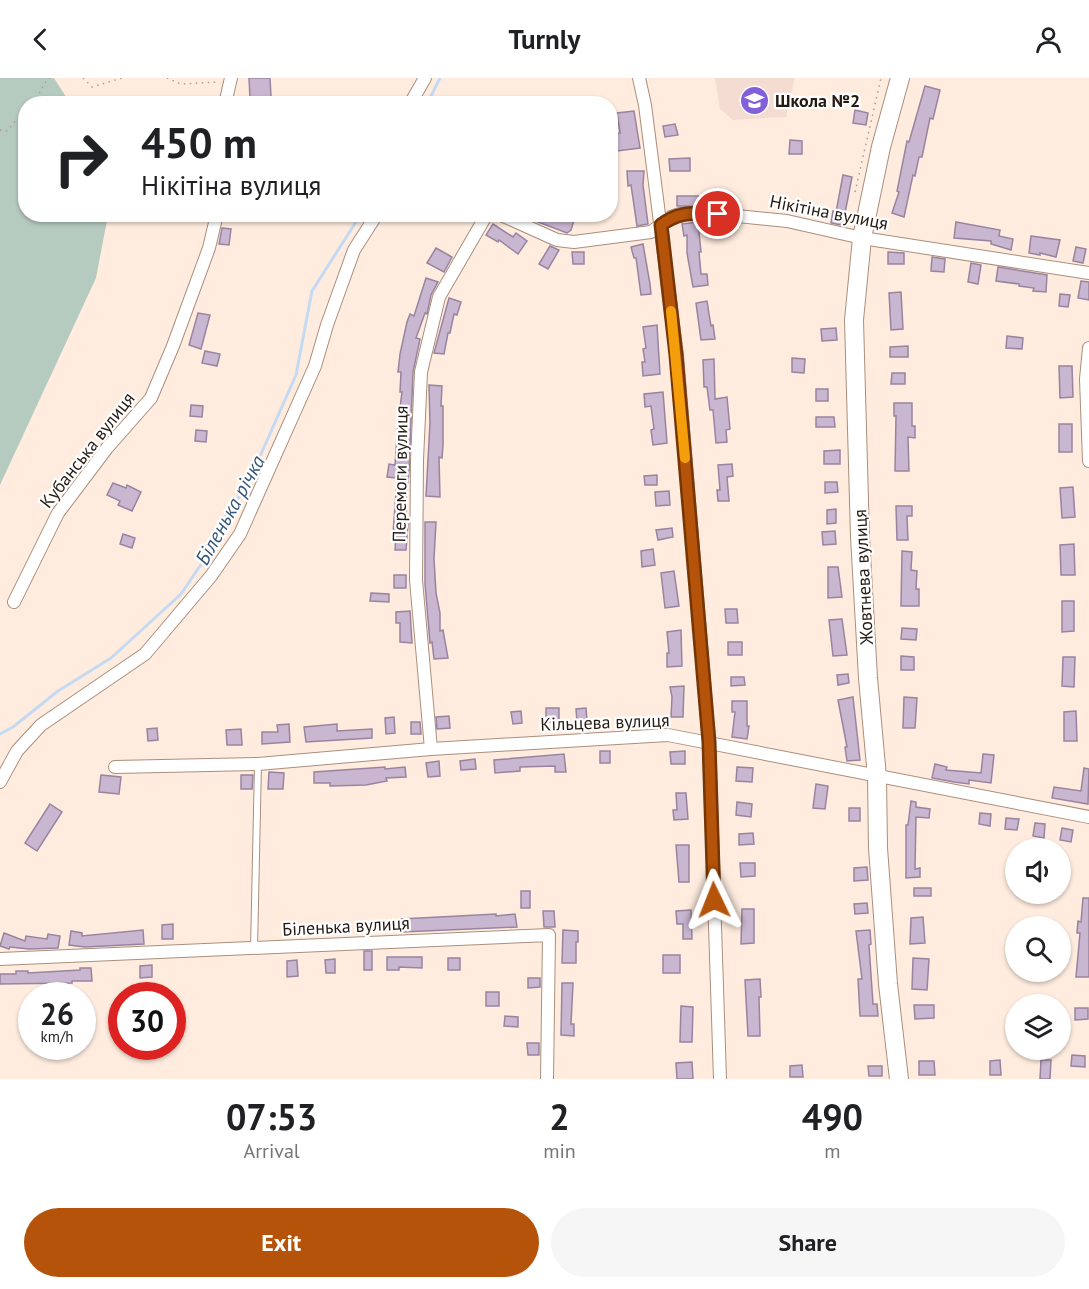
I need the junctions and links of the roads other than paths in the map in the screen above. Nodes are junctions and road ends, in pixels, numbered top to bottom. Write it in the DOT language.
graph roads {
  1 [pos="424,78"];
  2 [pos="639,78"];
  3 [pos="900,78"];
  4 [pos="231,80"];
  5 [pos="227,96"];
  6 [pos="414,96"];
  7 [pos="215,222"];
  8 [pos="372,222"];
  9 [pos="482,222"];
  10 [pos="517,222"];
  11 [pos="661,225"];
  12 [pos="862,238"];
  13 [pos="1089,273"];
  14 [pos="1089,348"];
  15 [pos="1089,461"];
  16 [pos="14,602"];
  17 [pos="709,742"];
  18 [pos="430,749"];
  19 [pos="258,764"];
  20 [pos="115,767"];
  21 [pos="877,777"];
  22 [pos="0,782"];
  23 [pos="1089,817"];
  24 [pos="254,949"];
  25 [pos="0,959"];
  26 [pos="547,1079"];
  27 [pos="720,1079"];
  28 [pos="899,1079"];
  1 -- 6 [label="street"];
  2 -- 11 [label="street"];
  3 -- 12 [label="main road, Жовтнева вулиця"];
  4 -- 5 [label="street"];
  7 -- 16 [label="street, Кубанська вулиця"];
  8 -- 22 [label="street"];
  9 -- 18 [label="street, Перемоги вулиця"];
  10 -- 11 [label="street, Нікітіна вулиця"];
  11 -- 12 [label="street, Нікітіна вулиця"];
  11 -- 17 [label="street"];
  12 -- 13 [label="street, Нікітіна вулиця"];
  12 -- 21 [label="main road, Жовтнева вулиця"];
  14 -- 15 [label="street"];
  17 -- 18 [label="street, Кільцева вулиця"];
  17 -- 21 [label="street, Кільцева вулиця"];
  17 -- 27 [label="street"];
  18 -- 19 [label="street, Кільцева вулиця"];
  19 -- 20 [label="street, Кільцева вулиця"];
  19 -- 24 [label="lane"];
  21 -- 23 [label="street, Кільцева вулиця"];
  21 -- 28 [label="main road, Жовтнева вулиця"];
  24 -- 25 [label="street, Біленька вулиця"];
  24 -- 26 [label="street, Біленька вулиця"];
}
